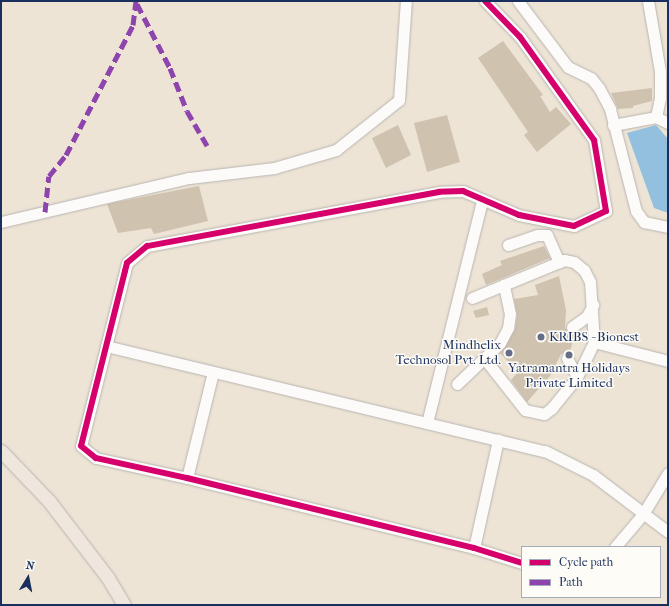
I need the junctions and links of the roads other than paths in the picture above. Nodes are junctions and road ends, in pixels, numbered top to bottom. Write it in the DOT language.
graph roads {
  1 [pos="406,1"];
  2 [pos="485,1"];
  3 [pos="518,1"];
  4 [pos="648,1"];
  5 [pos="656,117"];
  6 [pos="668,123"];
  7 [pos="613,125"];
  8 [pos="482,201"];
  9 [pos="1,222"];
  10 [pos="668,227"];
  11 [pos="508,245"];
  12 [pos="559,262"];
  13 [pos="504,285"];
  14 [pos="472,298"];
  15 [pos="593,304"];
  16 [pos="572,327"];
  17 [pos="594,342"];
  18 [pos="106,346"];
  19 [pos="484,358"];
  20 [pos="566,358"];
  21 [pos="668,361"];
  22 [pos="213,372"];
  23 [pos="576,378"];
  24 [pos="457,384"];
  25 [pos="427,423"];
  26 [pos="498,440"];
  27 [pos="1,451"];
  28 [pos="668,472"];
  29 [pos="187,478"];
  30 [pos="643,514"];
  31 [pos="668,532"];
  32 [pos="617,546"];
  33 [pos="474,548"];
  34 [pos="521,563"];
  35 [pos="124,605"];
  1 -- 9 [label="street"];
  2 -- 8 [label="street"];
  3 -- 7 [label="street"];
  4 -- 5 [label="street"];
  5 -- 6 [label="street"];
  5 -- 7 [label="street"];
  7 -- 10 [label="street"];
  8 -- 18 [label="street"];
  8 -- 25 [label="street"];
  11 -- 12 [label="street"];
  12 -- 13 [label="street"];
  12 -- 15 [label="street"];
  13 -- 14 [label="street"];
  13 -- 19 [label="street"];
  15 -- 16 [label="street"];
  15 -- 17 [label="street"];
  17 -- 21 [label="street"];
  17 -- 23 [label="street"];
  18 -- 22 [label="street"];
  18 -- 29 [label="street"];
  19 -- 23 [label="street"];
  19 -- 24 [label="street"];
  20 -- 23 [label="street"];
  22 -- 25 [label="street"];
  22 -- 29 [label="street"];
  25 -- 26 [label="street"];
  26 -- 30 [label="street"];
  26 -- 33 [label="street"];
  27 -- 35 [label="main road"];
  28 -- 30 [label="street"];
  29 -- 33 [label="street"];
  30 -- 31 [label="street"];
  30 -- 32 [label="street"];
  33 -- 34 [label="street"];
}
